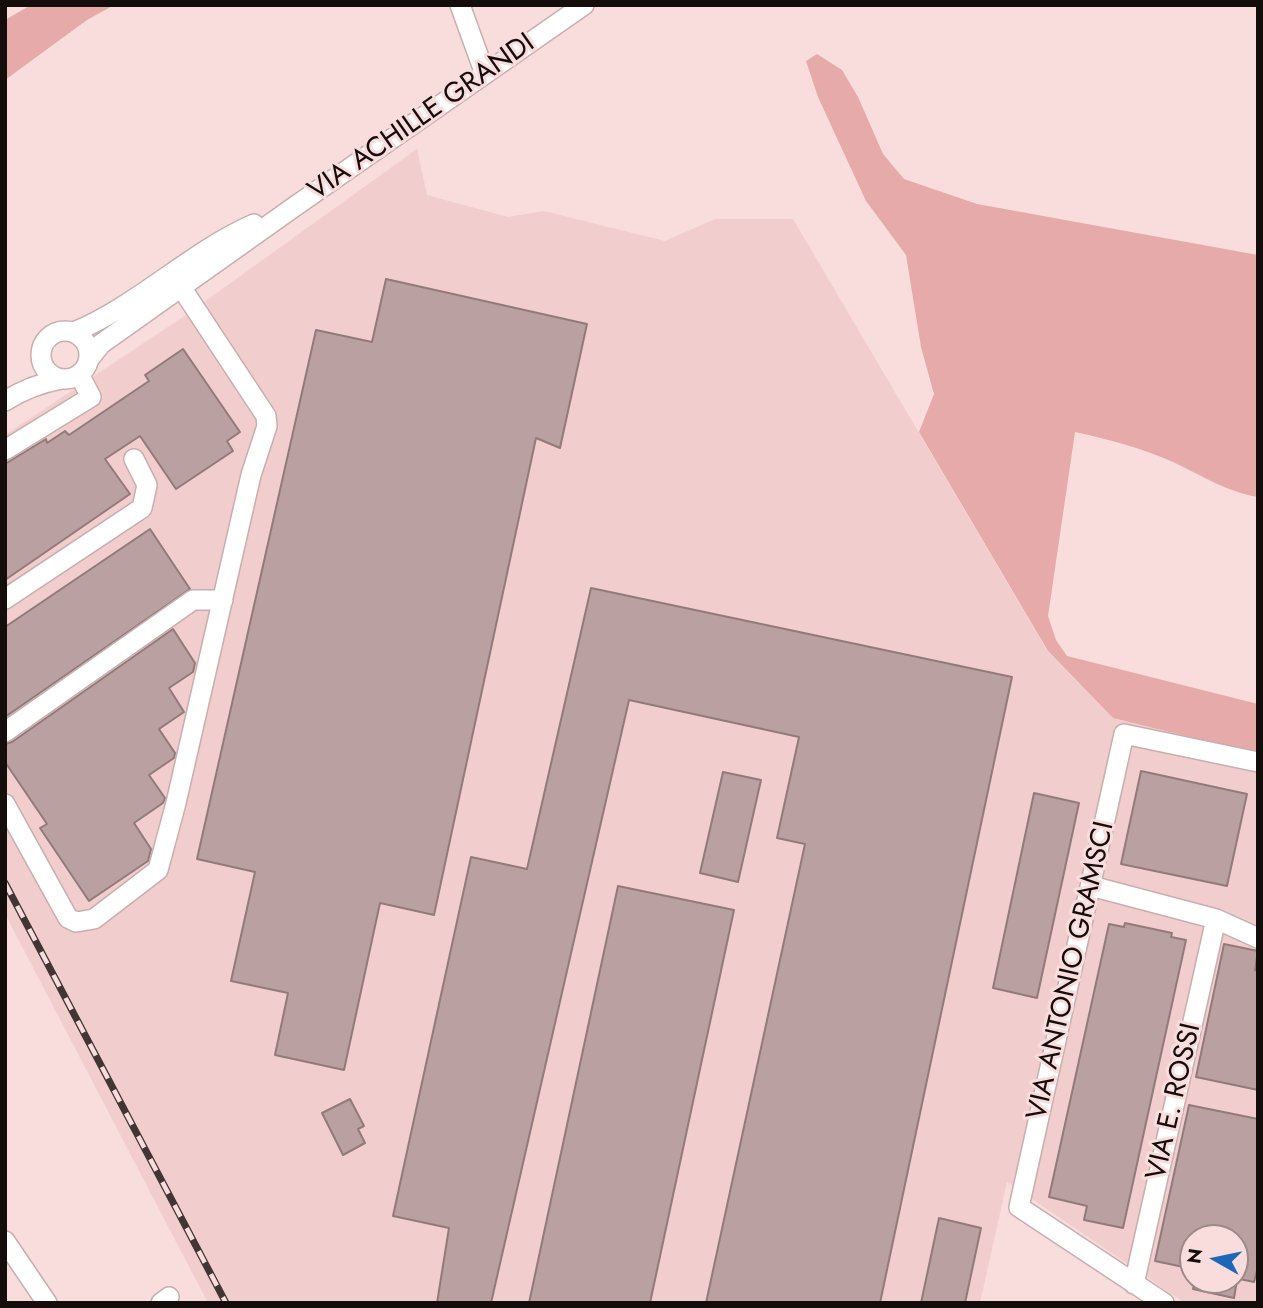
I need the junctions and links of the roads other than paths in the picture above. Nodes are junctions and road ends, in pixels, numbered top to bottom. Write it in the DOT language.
graph roads {
  1 [pos="460,5"];
  2 [pos="584,5"];
  3 [pos="485,74"];
  4 [pos="294,207"];
  5 [pos="181,287"];
  6 [pos="74,332"];
  7 [pos="41,357"];
  8 [pos="77,371"];
  9 [pos="23,390"];
  10 [pos="5,401"];
  11 [pos="5,450"];
  12 [pos="134,459"];
  13 [pos="5,599"];
  14 [pos="223,600"];
  15 [pos="5,733"];
  16 [pos="1258,762"];
  17 [pos="5,804"];
  18 [pos="1091,886"];
  19 [pos="1216,919"];
  20 [pos="1258,938"];
  21 [pos="5,1241"];
  22 [pos="1134,1284"];
  23 [pos="47,1303"];
  24 [pos="1164,1303"];
  1 -- 3 [label="street"];
  2 -- 3 [label="street, VIA ACHILLE GRANDI"];
  3 -- 4 [label="street, VIA ACHILLE GRANDI"];
  4 -- 5 [label="street, VIA ACHILLE GRANDI"];
  4 -- 6 [label="street, VIA ACHILLE GRANDI"];
  5 -- 8 [label="street, VIA ACHILLE GRANDI"];
  5 -- 14 [label="street"];
  6 -- 7 [label="street, VIA ACHILLE GRANDI"];
  6 -- 8 [label="street"];
  7 -- 8 [label="street"];
  7 -- 9 [label="street, VIA ACHILLE GRANDI"];
  8 -- 9 [label="street, VIA ACHILLE GRANDI"];
  8 -- 11 [label="street"];
  9 -- 10 [label="street, VIA ACHILLE GRANDI"];
  12 -- 13 [label="street"];
  14 -- 15 [label="street"];
  14 -- 17 [label="street"];
  16 -- 18 [label="street, VIA ANTONIO GRAMSCI"];
  18 -- 19 [label="street"];
  18 -- 22 [label="street, VIA ANTONIO GRAMSCI"];
  19 -- 20 [label="street"];
  19 -- 22 [label="street, VIA E. ROSSI"];
  21 -- 23 [label="street"];
  22 -- 24 [label="street"];
}
